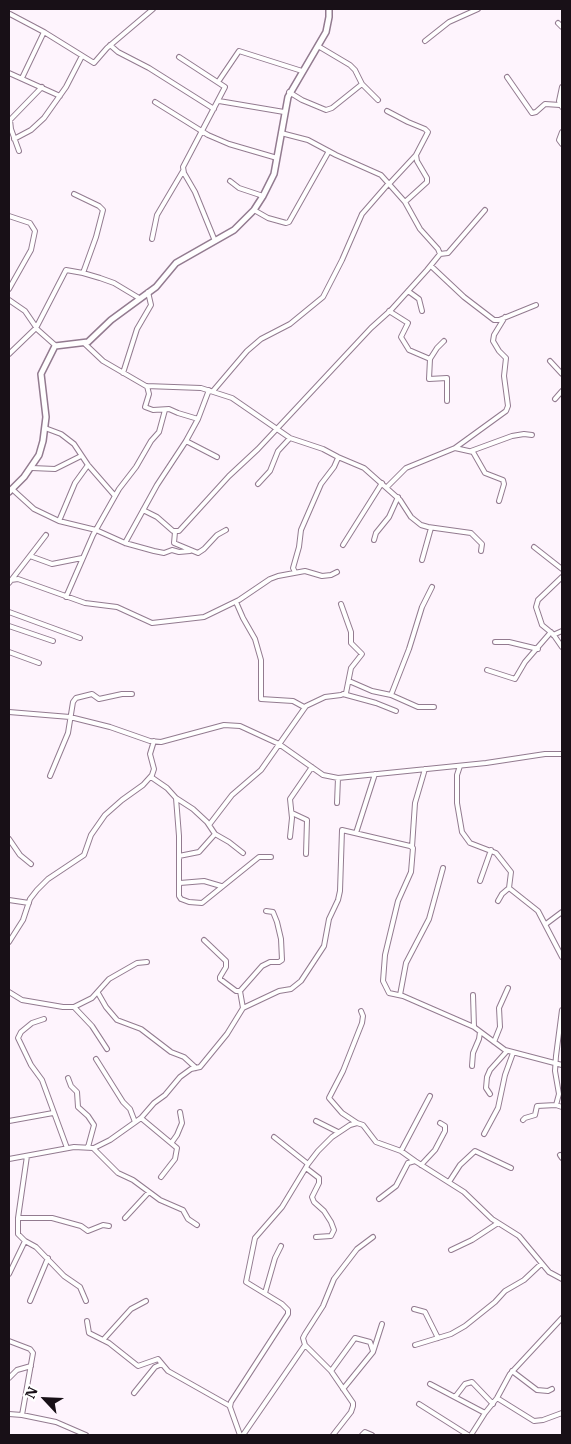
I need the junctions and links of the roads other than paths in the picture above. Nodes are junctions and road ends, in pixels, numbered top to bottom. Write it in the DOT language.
graph roads {
  1 [pos="153,9"];
  2 [pos="329,9"];
  3 [pos="478,9"];
  4 [pos="10,14"];
  5 [pos="558,22"];
  6 [pos="562,27"];
  7 [pos="44,32"];
  8 [pos="425,41"];
  9 [pos="110,46"];
  10 [pos="318,46"];
  11 [pos="82,56"];
  12 [pos="179,57"];
  13 [pos="302,71"];
  14 [pos="9,73"];
  15 [pos="507,77"];
  16 [pos="22,78"];
  17 [pos="218,82"];
  18 [pos="362,84"];
  19 [pos="42,87"];
  20 [pos="562,87"];
  21 [pos="289,92"];
  22 [pos="60,96"];
  23 [pos="378,100"];
  24 [pos="219,101"];
  25 [pos="155,102"];
  26 [pos="561,106"];
  27 [pos="214,109"];
  28 [pos="387,111"];
  29 [pos="284,112"];
  30 [pos="202,131"];
  31 [pos="562,132"];
  32 [pos="280,133"];
  33 [pos="14,139"];
  34 [pos="562,144"];
  35 [pos="19,151"];
  36 [pos="329,151"];
  37 [pos="416,155"];
  38 [pos="277,158"];
  39 [pos="183,171"];
  40 [pos="230,181"];
  41 [pos="389,183"];
  42 [pos="74,194"];
  43 [pos="263,196"];
  44 [pos="405,202"];
  45 [pos="254,210"];
  46 [pos="485,210"];
  47 [pos="9,216"];
  48 [pos="152,238"];
  49 [pos="215,240"];
  50 [pos="440,254"];
  51 [pos="431,266"];
  52 [pos="83,273"];
  53 [pos="9,289"];
  54 [pos="408,291"];
  55 [pos="148,292"];
  56 [pos="139,298"];
  57 [pos="9,300"];
  58 [pos="536,305"];
  59 [pos="422,310"];
  60 [pos="390,311"];
  61 [pos="505,317"];
  62 [pos="36,328"];
  63 [pos="444,341"];
  64 [pos="85,344"];
  65 [pos="56,346"];
  66 [pos="9,354"];
  67 [pos="430,359"];
  68 [pos="550,361"];
  69 [pos="123,373"];
  70 [pos="562,374"];
  71 [pos="147,386"];
  72 [pos="211,391"];
  73 [pos="562,391"];
  74 [pos="555,399"];
  75 [pos="447,401"];
  76 [pos="165,410"];
  77 [pos="198,419"];
  78 [pos="45,428"];
  79 [pos="276,429"];
  80 [pos="532,435"];
  81 [pos="290,438"];
  82 [pos="186,442"];
  83 [pos="455,448"];
  84 [pos="471,451"];
  85 [pos="81,456"];
  86 [pos="217,457"];
  87 [pos="338,458"];
  88 [pos="88,465"];
  89 [pos="32,468"];
  90 [pos="382,483"];
  91 [pos="258,484"];
  92 [pos="387,487"];
  93 [pos="10,490"];
  94 [pos="115,496"];
  95 [pos="398,497"];
  96 [pos="499,501"];
  97 [pos="143,510"];
  98 [pos="58,521"];
  99 [pos="431,528"];
  100 [pos="96,530"];
  101 [pos="226,530"];
  102 [pos="175,532"];
  103 [pos="46,535"];
  104 [pos="374,540"];
  105 [pos="125,542"];
  106 [pos="343,544"];
  107 [pos="534,548"];
  108 [pos="190,550"];
  109 [pos="481,551"];
  110 [pos="30,556"];
  111 [pos="82,558"];
  112 [pos="422,560"];
  113 [pos="562,569"];
  114 [pos="295,572"];
  115 [pos="337,572"];
  116 [pos="562,577"];
  117 [pos="10,581"];
  118 [pos="432,587"];
  119 [pos="66,597"];
  120 [pos="236,602"];
  121 [pos="340,604"];
  122 [pos="9,612"];
  123 [pos="9,626"];
  124 [pos="562,631"];
  125 [pos="552,634"];
  126 [pos="80,638"];
  127 [pos="53,641"];
  128 [pos="495,642"];
  129 [pos="562,647"];
  130 [pos="538,649"];
  131 [pos="9,652"];
  132 [pos="39,664"];
  133 [pos="487,670"];
  134 [pos="349,681"];
  135 [pos="132,694"];
  136 [pos="343,694"];
  137 [pos="391,695"];
  138 [pos="434,707"];
  139 [pos="304,708"];
  140 [pos="396,711"];
  141 [pos="9,712"];
  142 [pos="70,717"];
  143 [pos="154,741"];
  144 [pos="279,744"];
  145 [pos="562,754"];
  146 [pos="460,766"];
  147 [pos="312,767"];
  148 [pos="425,769"];
  149 [pos="375,774"];
  150 [pos="50,776"];
  151 [pos="151,777"];
  152 [pos="338,778"];
  153 [pos="176,798"];
  154 [pos="336,803"];
  155 [pos="292,813"];
  156 [pos="209,825"];
  157 [pos="356,833"];
  158 [pos="215,834"];
  159 [pos="290,837"];
  160 [pos="9,839"];
  161 [pos="412,847"];
  162 [pos="492,850"];
  163 [pos="243,853"];
  164 [pos="306,854"];
  165 [pos="179,856"];
  166 [pos="271,857"];
  167 [pos="31,864"];
  168 [pos="442,868"];
  169 [pos="480,881"];
  170 [pos="180,883"];
  171 [pos="221,886"];
  172 [pos="509,888"];
  173 [pos="9,900"];
  174 [pos="498,901"];
  175 [pos="29,903"];
  176 [pos="266,911"];
  177 [pos="562,912"];
  178 [pos="546,924"];
  179 [pos="204,940"];
  180 [pos="9,942"];
  181 [pos="562,957"];
  182 [pos="147,962"];
  183 [pos="508,988"];
  184 [pos="240,991"];
  185 [pos="9,992"];
  186 [pos="98,993"];
  187 [pos="400,995"];
  188 [pos="474,995"];
  189 [pos="74,1007"];
  190 [pos="243,1008"];
  191 [pos="562,1010"];
  192 [pos="361,1011"];
  193 [pos="44,1019"];
  194 [pos="474,1027"];
  195 [pos="480,1032"];
  196 [pos="494,1042"];
  197 [pos="107,1049"];
  198 [pos="507,1051"];
  199 [pos="513,1053"];
  200 [pos="96,1059"];
  201 [pos="556,1063"];
  202 [pos="562,1065"];
  203 [pos="472,1066"];
  204 [pos="196,1068"];
  205 [pos="68,1078"];
  206 [pos="490,1094"];
  207 [pos="430,1096"];
  208 [pos="556,1105"];
  209 [pos="562,1107"];
  210 [pos="180,1112"];
  211 [pos="54,1113"];
  212 [pos="141,1118"];
  213 [pos="523,1120"];
  214 [pos="9,1121"];
  215 [pos="316,1121"];
  216 [pos="135,1122"];
  217 [pos="357,1123"];
  218 [pos="440,1123"];
  219 [pos="338,1132"];
  220 [pos="484,1134"];
  221 [pos="274,1137"];
  222 [pos="172,1142"];
  223 [pos="88,1147"];
  224 [pos="66,1148"];
  225 [pos="94,1148"];
  226 [pos="402,1151"];
  227 [pos="27,1156"];
  228 [pos="9,1159"];
  229 [pos="415,1161"];
  230 [pos="421,1165"];
  231 [pos="307,1166"];
  232 [pos="511,1168"];
  233 [pos="161,1177"];
  234 [pos="449,1182"];
  235 [pos="149,1192"];
  236 [pos="379,1199"];
  237 [pos="18,1218"];
  238 [pos="125,1218"];
  239 [pos="498,1223"];
  240 [pos="197,1225"];
  241 [pos="109,1226"];
  242 [pos="316,1237"];
  243 [pos="373,1238"];
  244 [pos="25,1241"];
  245 [pos="281,1246"];
  246 [pos="451,1250"];
  247 [pos="48,1258"];
  248 [pos="541,1264"];
  249 [pos="9,1274"];
  250 [pos="562,1279"];
  251 [pos="265,1293"];
  252 [pos="30,1301"];
  253 [pos="86,1301"];
  254 [pos="146,1301"];
  255 [pos="414,1309"];
  256 [pos="562,1318"];
  257 [pos="87,1322"];
  258 [pos="382,1324"];
  259 [pos="438,1338"];
  260 [pos="103,1340"];
  261 [pos="9,1341"];
  262 [pos="305,1345"];
  263 [pos="415,1345"];
  264 [pos="373,1352"];
  265 [pos="162,1364"];
  266 [pos="31,1366"];
  267 [pos="331,1371"];
  268 [pos="512,1372"];
  269 [pos="9,1378"];
  270 [pos="430,1384"];
  271 [pos="343,1389"];
  272 [pos="552,1389"];
  273 [pos="134,1393"];
  274 [pos="455,1397"];
  275 [pos="497,1398"];
  276 [pos="419,1404"];
  277 [pos="493,1404"];
  278 [pos="230,1406"];
  279 [pos="485,1413"];
  280 [pos="562,1413"];
  281 [pos="9,1414"];
  282 [pos="22,1415"];
  283 [pos="85,1435"];
  284 [pos="242,1435"];
  285 [pos="333,1435"];
  286 [pos="362,1435"];
  287 [pos="372,1435"];
  288 [pos="470,1435"];
  1 -- 9 [label="street"];
  2 -- 10 [label="street"];
  3 -- 8 [label="street"];
  4 -- 7 [label="street"];
  5 -- 6 [label="street"];
  7 -- 11 [label="street"];
  7 -- 16 [label="street"];
  9 -- 11 [label="street"];
  9 -- 27 [label="street"];
  10 -- 13 [label="street"];
  10 -- 18 [label="street"];
  11 -- 22 [label="street"];
  12 -- 17 [label="street"];
  13 -- 17 [label="street"];
  13 -- 21 [label="street"];
  14 -- 16 [label="street"];
  15 -- 26 [label="street"];
  16 -- 19 [label="street"];
  17 -- 24 [label="street"];
  18 -- 21 [label="street"];
  18 -- 23 [label="street"];
  19 -- 22 [label="street"];
  19 -- 33 [label="street"];
  20 -- 26 [label="street"];
  21 -- 29 [label="street"];
  22 -- 33 [label="street"];
  24 -- 27 [label="street"];
  24 -- 29 [label="street"];
  25 -- 30 [label="street"];
  27 -- 30 [label="street"];
  28 -- 37 [label="street"];
  29 -- 32 [label="street"];
  30 -- 38 [label="street"];
  30 -- 39 [label="street"];
  31 -- 34 [label="street"];
  32 -- 36 [label="street"];
  32 -- 38 [label="street"];
  33 -- 35 [label="street"];
  36 -- 41 [label="street"];
  36 -- 45 [label="street"];
  37 -- 41 [label="street"];
  37 -- 44 [label="street"];
  38 -- 43 [label="street"];
  39 -- 48 [label="street"];
  39 -- 49 [label="street"];
  40 -- 43 [label="street"];
  41 -- 44 [label="street"];
  41 -- 72 [label="street"];
  42 -- 52 [label="street"];
  43 -- 45 [label="street"];
  44 -- 50 [label="street"];
  45 -- 49 [label="street"];
  46 -- 50 [label="street"];
  47 -- 53 [label="street"];
  49 -- 55 [label="street"];
  50 -- 51 [label="street"];
  51 -- 54 [label="street"];
  51 -- 61 [label="street"];
  52 -- 56 [label="street"];
  52 -- 62 [label="street"];
  54 -- 59 [label="street"];
  54 -- 60 [label="street"];
  55 -- 56 [label="street"];
  55 -- 69 [label="street"];
  56 -- 64 [label="street"];
  57 -- 62 [label="street"];
  58 -- 61 [label="street"];
  60 -- 67 [label="street"];
  60 -- 79 [label="street"];
  61 -- 83 [label="street"];
  62 -- 65 [label="street"];
  62 -- 66 [label="street"];
  63 -- 67 [label="street"];
  64 -- 65 [label="street"];
  64 -- 69 [label="street"];
  65 -- 78 [label="street"];
  67 -- 75 [label="street"];
  68 -- 70 [label="street"];
  69 -- 71 [label="street"];
  71 -- 72 [label="street"];
  71 -- 76 [label="street"];
  72 -- 77 [label="street"];
  72 -- 79 [label="street"];
  73 -- 74 [label="street"];
  76 -- 77 [label="street"];
  76 -- 94 [label="street"];
  77 -- 82 [label="street"];
  78 -- 85 [label="street"];
  78 -- 89 [label="street"];
  79 -- 81 [label="street"];
  79 -- 102 [label="street"];
  80 -- 84 [label="street"];
  81 -- 87 [label="street"];
  81 -- 91 [label="street"];
  82 -- 86 [label="street"];
  82 -- 97 [label="street"];
  83 -- 84 [label="street"];
  83 -- 92 [label="street"];
  84 -- 96 [label="street"];
  85 -- 88 [label="street"];
  85 -- 89 [label="street"];
  87 -- 90 [label="street"];
  87 -- 114 [label="street"];
  88 -- 94 [label="street"];
  88 -- 98 [label="street"];
  89 -- 93 [label="street"];
  90 -- 92 [label="street"];
  90 -- 106 [label="street"];
  92 -- 95 [label="street"];
  93 -- 98 [label="street"];
  94 -- 100 [label="street"];
  95 -- 99 [label="street"];
  95 -- 104 [label="street"];
  97 -- 102 [label="street"];
  97 -- 105 [label="street"];
  98 -- 100 [label="street"];
  99 -- 109 [label="street"];
  99 -- 112 [label="street"];
  100 -- 105 [label="street"];
  100 -- 111 [label="street"];
  101 -- 108 [label="street"];
  102 -- 108 [label="street"];
  103 -- 110 [label="street"];
  105 -- 108 [label="street"];
  107 -- 113 [label="street"];
  110 -- 111 [label="street"];
  110 -- 117 [label="street"];
  111 -- 119 [label="street"];
  114 -- 115 [label="street"];
  114 -- 120 [label="street"];
  116 -- 125 [label="street"];
  117 -- 119 [label="street"];
  118 -- 137 [label="street"];
  119 -- 120 [label="street"];
  120 -- 139 [label="street"];
  121 -- 134 [label="street"];
  122 -- 126 [label="street"];
  123 -- 127 [label="street"];
  124 -- 125 [label="street"];
  125 -- 129 [label="street"];
  125 -- 130 [label="street"];
  128 -- 130 [label="street"];
  130 -- 133 [label="street"];
  131 -- 132 [label="street"];
  134 -- 136 [label="street"];
  134 -- 137 [label="street"];
  135 -- 142 [label="street"];
  136 -- 139 [label="street"];
  136 -- 140 [label="street"];
  137 -- 138 [label="street"];
  139 -- 144 [label="street"];
  141 -- 142 [label="street"];
  142 -- 143 [label="street"];
  142 -- 150 [label="street"];
  143 -- 144 [label="street"];
  143 -- 151 [label="street"];
  144 -- 147 [label="street"];
  144 -- 156 [label="street"];
  145 -- 146 [label="street"];
  146 -- 148 [label="street"];
  146 -- 162 [label="street"];
  147 -- 152 [label="street"];
  147 -- 155 [label="street"];
  148 -- 149 [label="street"];
  148 -- 161 [label="street"];
  149 -- 152 [label="street"];
  149 -- 157 [label="street"];
  151 -- 153 [label="street"];
  151 -- 175 [label="street"];
  152 -- 154 [label="street"];
  153 -- 156 [label="street"];
  153 -- 165 [label="street"];
  155 -- 159 [label="street"];
  155 -- 164 [label="street"];
  156 -- 158 [label="street"];
  157 -- 161 [label="street"];
  157 -- 190 [label="street"];
  158 -- 163 [label="street"];
  158 -- 165 [label="street"];
  160 -- 167 [label="street"];
  161 -- 187 [label="street"];
  162 -- 169 [label="street"];
  162 -- 172 [label="street"];
  165 -- 170 [label="street"];
  166 -- 171 [label="street"];
  168 -- 187 [label="street"];
  170 -- 171 [label="street"];
  170 -- 171 [label="street"];
  172 -- 174 [label="street"];
  172 -- 178 [label="street"];
  173 -- 175 [label="street"];
  175 -- 180 [label="street"];
  176 -- 184 [label="street"];
  177 -- 178 [label="street"];
  178 -- 181 [label="street"];
  179 -- 184 [label="street"];
  182 -- 186 [label="street"];
  183 -- 196 [label="street"];
  184 -- 190 [label="street"];
  185 -- 189 [label="street"];
  186 -- 189 [label="street"];
  186 -- 204 [label="street"];
  187 -- 194 [label="street"];
  188 -- 194 [label="street"];
  189 -- 197 [label="street"];
  190 -- 204 [label="street"];
  191 -- 201 [label="street"];
  192 -- 217 [label="street"];
  193 -- 211 [label="street"];
  194 -- 195 [label="street"];
  195 -- 196 [label="street"];
  195 -- 203 [label="street"];
  196 -- 198 [label="street"];
  198 -- 199 [label="street"];
  198 -- 206 [label="street"];
  199 -- 201 [label="street"];
  199 -- 220 [label="street"];
  200 -- 216 [label="street"];
  201 -- 202 [label="street"];
  201 -- 208 [label="street"];
  204 -- 212 [label="street"];
  205 -- 223 [label="street"];
  207 -- 226 [label="street"];
  208 -- 209 [label="street"];
  208 -- 213 [label="street"];
  210 -- 222 [label="street"];
  211 -- 214 [label="street"];
  211 -- 224 [label="street"];
  212 -- 216 [label="street"];
  212 -- 222 [label="street"];
  215 -- 219 [label="street"];
  216 -- 225 [label="street"];
  217 -- 219 [label="street"];
  217 -- 226 [label="street"];
  218 -- 230 [label="street"];
  219 -- 231 [label="street"];
  221 -- 231 [label="street"];
  222 -- 233 [label="street"];
  223 -- 224 [label="street"];
  223 -- 225 [label="street"];
  224 -- 227 [label="street"];
  225 -- 235 [label="street"];
  226 -- 229 [label="street"];
  227 -- 228 [label="street"];
  227 -- 237 [label="street"];
  229 -- 230 [label="street"];
  229 -- 236 [label="street"];
  230 -- 234 [label="street"];
  231 -- 242 [label="street"];
  231 -- 251 [label="street"];
  232 -- 234 [label="street"];
  234 -- 239 [label="street"];
  235 -- 238 [label="street"];
  235 -- 240 [label="street"];
  237 -- 241 [label="street"];
  237 -- 244 [label="street"];
  239 -- 246 [label="street"];
  239 -- 248 [label="street"];
  243 -- 262 [label="street"];
  244 -- 247 [label="street"];
  244 -- 249 [label="street"];
  245 -- 251 [label="street"];
  247 -- 252 [label="street"];
  247 -- 253 [label="street"];
  248 -- 250 [label="street"];
  248 -- 259 [label="street"];
  251 -- 278 [label="street"];
  254 -- 260 [label="street"];
  255 -- 259 [label="street"];
  256 -- 268 [label="street"];
  257 -- 260 [label="street"];
  258 -- 264 [label="street"];
  259 -- 263 [label="street"];
  260 -- 265 [label="street"];
  261 -- 266 [label="street"];
  262 -- 267 [label="street"];
  262 -- 284 [label="street"];
  264 -- 267 [label="street"];
  264 -- 271 [label="street"];
  265 -- 273 [label="street"];
  265 -- 278 [label="street"];
  266 -- 269 [label="street"];
  266 -- 282 [label="street"];
  267 -- 271 [label="street"];
  268 -- 272 [label="street"];
  268 -- 275 [label="street"];
  270 -- 274 [label="street"];
  271 -- 285 [label="street"];
  274 -- 277 [label="street"];
  274 -- 279 [label="street"];
  275 -- 277 [label="street"];
  275 -- 280 [label="street"];
  276 -- 288 [label="street"];
  277 -- 279 [label="street"];
  278 -- 284 [label="street"];
  279 -- 288 [label="street"];
  281 -- 282 [label="street"];
  282 -- 283 [label="street"];
  286 -- 287 [label="street"];
}
